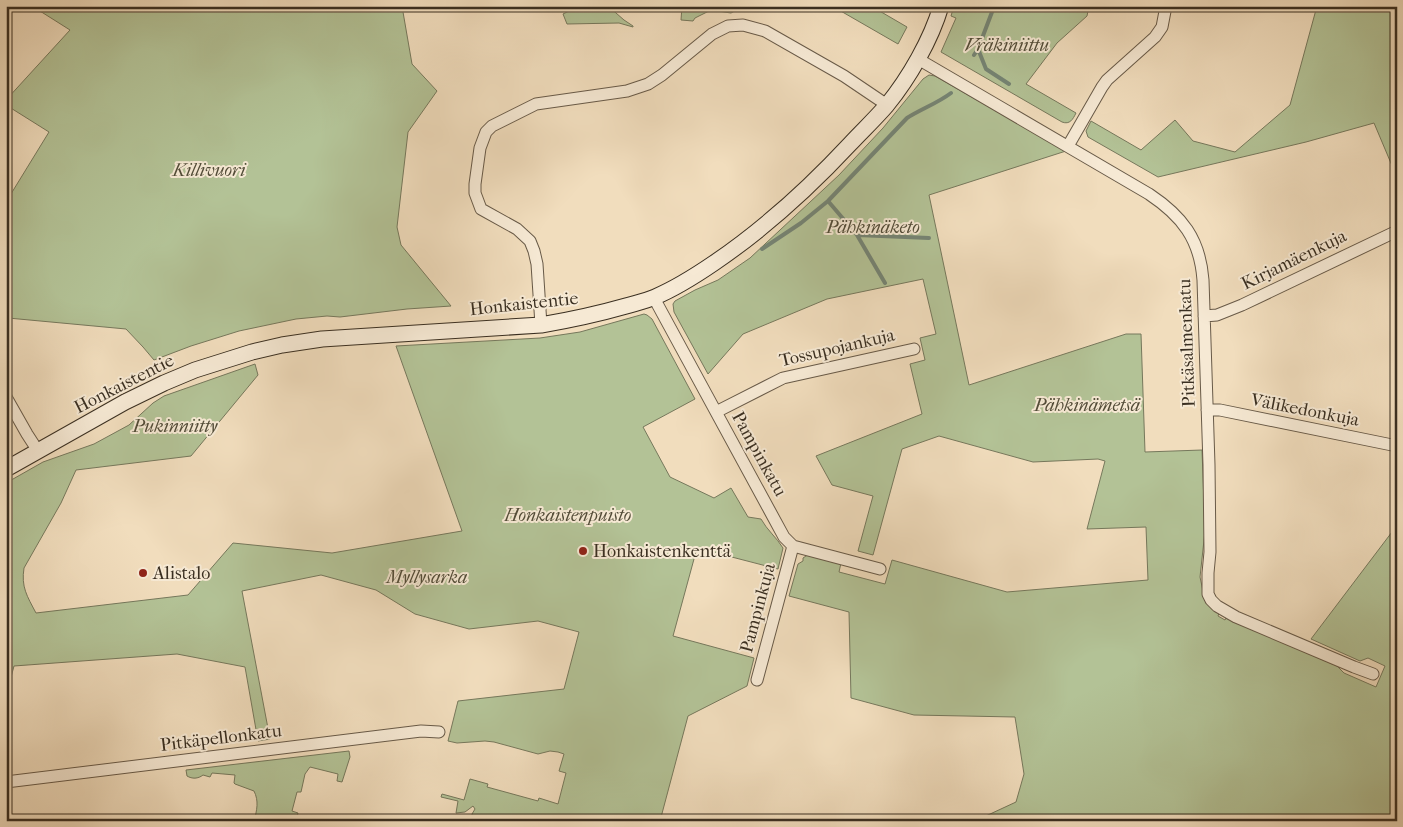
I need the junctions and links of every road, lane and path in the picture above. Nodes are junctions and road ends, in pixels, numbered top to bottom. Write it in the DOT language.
graph roads {
  1 [pos="941,6"];
  2 [pos="1166,6"];
  3 [pos="918,59"];
  4 [pos="887,105"];
  5 [pos="1068,146"];
  6 [pos="1397,231"];
  7 [pos="654,298"];
  8 [pos="1204,316"];
  9 [pos="541,325"];
  10 [pos="914,349"];
  11 [pos="6,397"];
  12 [pos="1207,410"];
  13 [pos="716,412"];
  14 [pos="1397,446"];
  15 [pos="38,451"];
  16 [pos="6,469"];
  17 [pos="794,546"];
  18 [pos="880,569"];
  19 [pos="1373,674"];
  20 [pos="757,680"];
  21 [pos="439,732"];
  22 [pos="6,782"];
  1 -- 3 [label="street, Honkaistentie"];
  2 -- 5 [label="street"];
  3 -- 4 [label="street, Honkaistentie"];
  3 -- 5 [label="street, Pitkäsalmenkatu"];
  4 -- 7 [label="street, Honkaistentie"];
  4 -- 9 [label="street"];
  5 -- 8 [label="street, Pitkäsalmenkatu"];
  6 -- 8 [label="street, Kirjamäenkuja"];
  7 -- 9 [label="street, Honkaistentie"];
  7 -- 13 [label="street, Pampinkatu"];
  8 -- 12 [label="street, Pitkäsalmenkatu"];
  9 -- 15 [label="street, Honkaistentie"];
  10 -- 13 [label="street, Tossupojankuja"];
  11 -- 15 [label="street"];
  12 -- 14 [label="street, Välikedonkuja"];
  12 -- 19 [label="street, Pitkäsalmenkatu"];
  13 -- 17 [label="street, Pampinkatu"];
  15 -- 16 [label="street, Honkaistentie"];
  17 -- 18 [label="street"];
  17 -- 20 [label="street, Pampinkuja"];
  21 -- 22 [label="street, Pitkäpellonkatu"];
}
